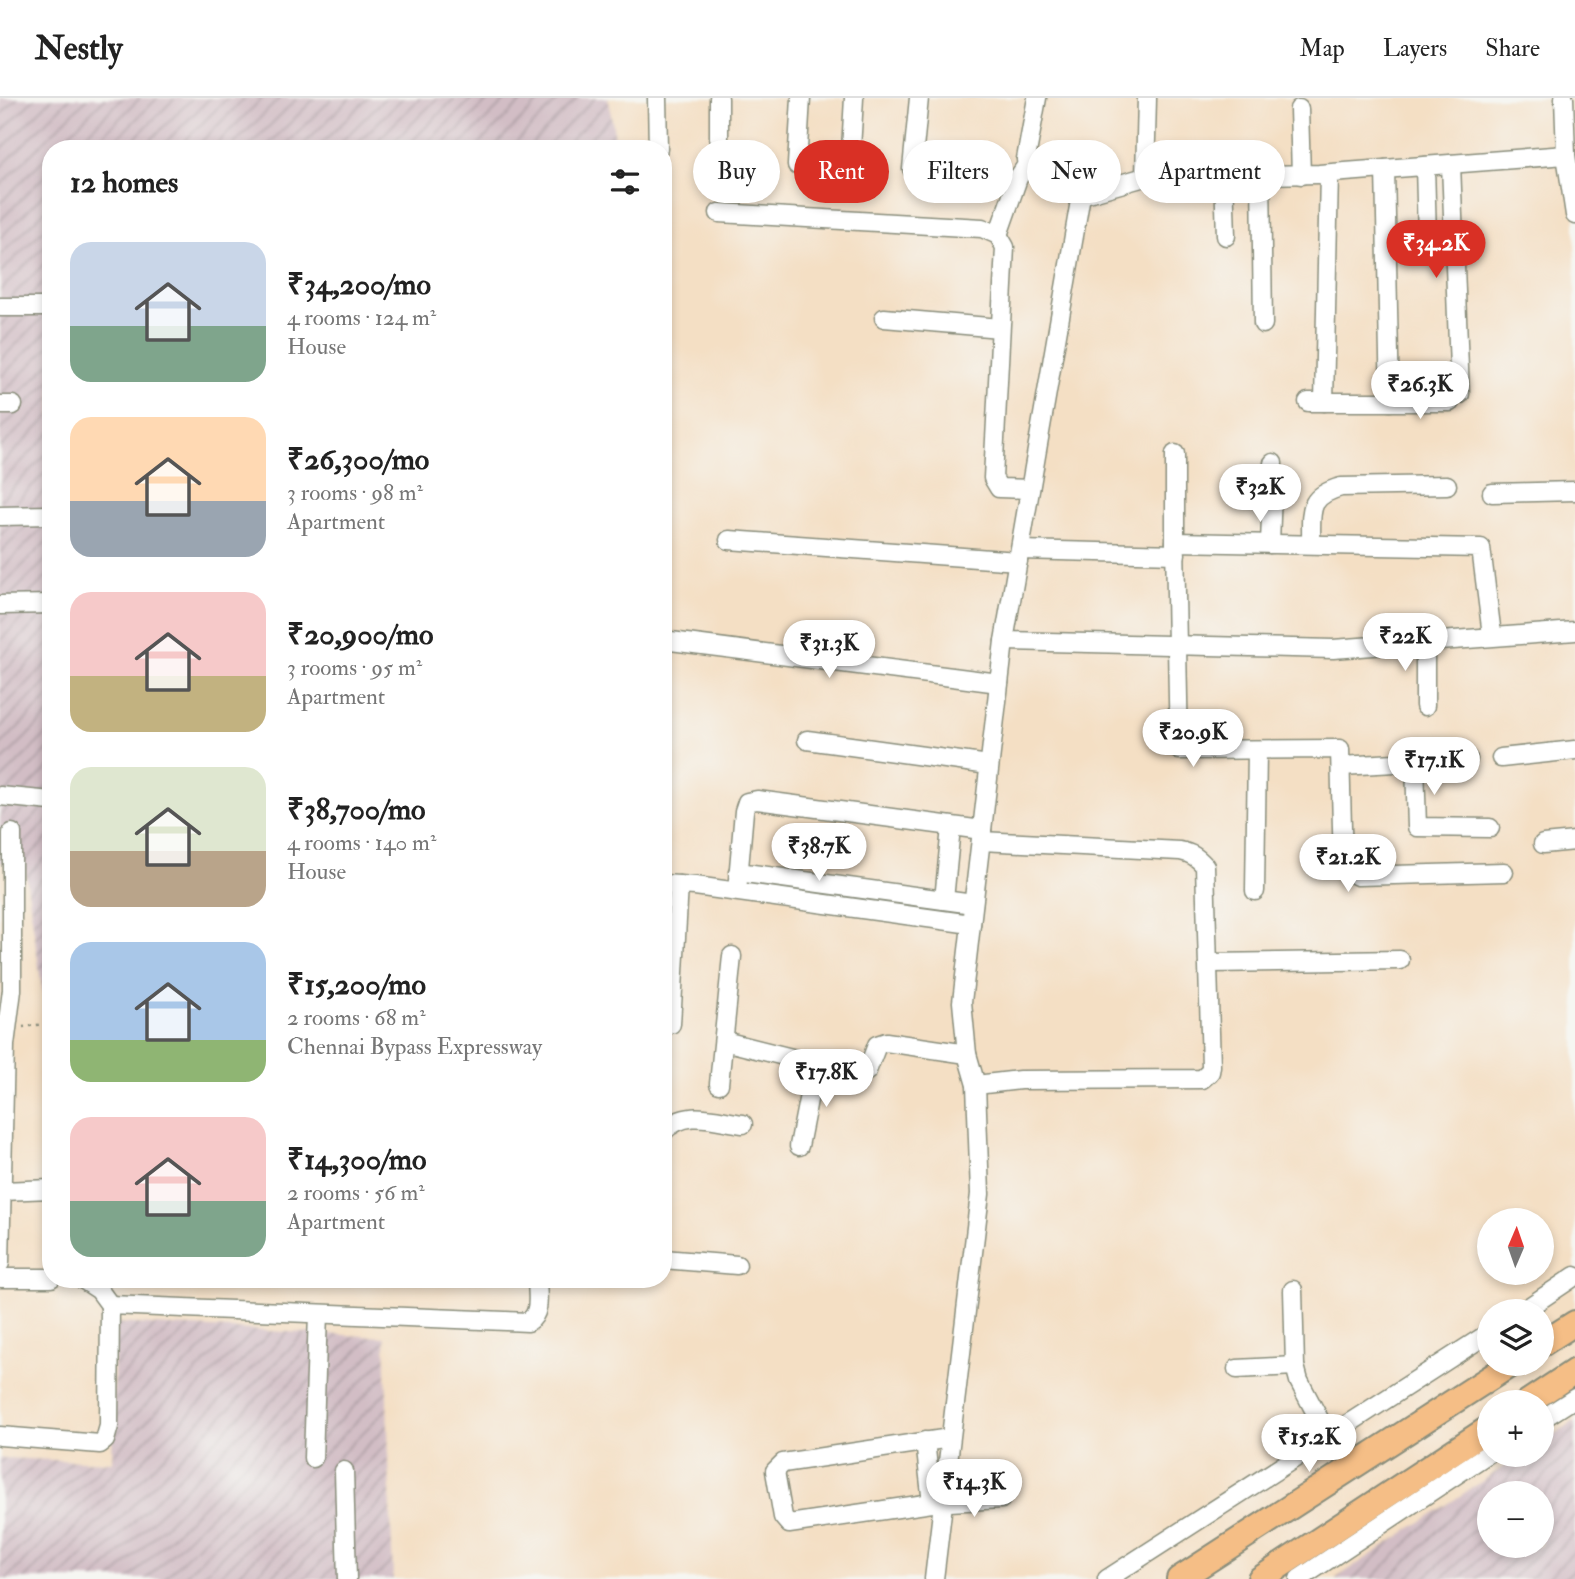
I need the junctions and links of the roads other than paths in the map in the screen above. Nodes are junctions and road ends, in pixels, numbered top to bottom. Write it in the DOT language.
graph roads {
  1 [pos="657,98"];
  2 [pos="719,98"];
  3 [pos="801,98"];
  4 [pos="854,98"];
  5 [pos="919,98"];
  6 [pos="1037,98"];
  7 [pos="1147,98"];
  8 [pos="1564,98"];
  9 [pos="1299,109"];
  10 [pos="719,138"];
  11 [pos="658,140"];
  12 [pos="798,140"];
  13 [pos="852,140"];
  14 [pos="915,140"];
  15 [pos="1028,140"];
  16 [pos="1146,140"];
  17 [pos="1566,155"];
  18 [pos="1027,164"];
  19 [pos="1451,164"];
  20 [pos="1425,166"];
  21 [pos="1385,169"];
  22 [pos="1329,174"];
  23 [pos="1285,175"];
  24 [pos="1301,175"];
  25 [pos="1080,203"];
  26 [pos="1225,203"];
  27 [pos="1261,203"];
  28 [pos="719,214"];
  29 [pos="1575,215"];
  30 [pos="998,235"];
  31 [pos="1226,236"];
  32 [pos="1427,237"];
  33 [pos="0,307"];
  34 [pos="42,307"];
  35 [pos="884,318"];
  36 [pos="1263,324"];
  37 [pos="1000,328"];
  38 [pos="1390,402"];
  39 [pos="1175,454"];
  40 [pos="1273,463"];
  41 [pos="1447,485"];
  42 [pos="1030,489"];
  43 [pos="1575,491"];
  44 [pos="1492,493"];
  45 [pos="42,515"];
  46 [pos="0,516"];
  47 [pos="729,540"];
  48 [pos="1270,544"];
  49 [pos="1311,544"];
  50 [pos="1175,548"];
  51 [pos="1019,555"];
  52 [pos="42,604"];
  53 [pos="0,605"];
  54 [pos="1575,631"];
  55 [pos="1492,635"];
  56 [pos="1425,640"];
  57 [pos="672,641"];
  58 [pos="1004,641"];
  59 [pos="1179,647"];
  60 [pos="999,683"];
  61 [pos="1425,706"];
  62 [pos="807,740"];
  63 [pos="1257,750"];
  64 [pos="1575,750"];
  65 [pos="1500,758"];
  66 [pos="1468,759"];
  67 [pos="1415,763"];
  68 [pos="989,765"];
  69 [pos="1341,766"];
  70 [pos="0,796"];
  71 [pos="42,800"];
  72 [pos="951,827"];
  73 [pos="1490,828"];
  74 [pos="12,833"];
  75 [pos="981,836"];
  76 [pos="1575,841"];
  77 [pos="1543,844"];
  78 [pos="738,872"];
  79 [pos="1504,872"];
  80 [pos="672,885"];
  81 [pos="737,891"];
  82 [pos="1255,891"];
  83 [pos="944,900"];
  84 [pos="973,904"];
  85 [pos="971,924"];
  86 [pos="732,956"];
  87 [pos="1400,960"];
  88 [pos="1210,963"];
  89 [pos="724,1041"];
  90 [pos="3,1045"];
  91 [pos="967,1054"];
  92 [pos="815,1064"];
  93 [pos="719,1084"];
  94 [pos="976,1084"];
  95 [pos="672,1123"];
  96 [pos="743,1124"];
  97 [pos="799,1146"];
  98 [pos="42,1189"];
  99 [pos="3,1191"];
  100 [pos="672,1260"];
  101 [pos="0,1263"];
  102 [pos="737,1265"];
  103 [pos="1575,1276"];
  104 [pos="0,1278"];
  105 [pos="42,1278"];
  106 [pos="96,1288"];
  107 [pos="537,1288"];
  108 [pos="1293,1290"];
  109 [pos="1540,1299"];
  110 [pos="110,1305"];
  111 [pos="318,1314"];
  112 [pos="1575,1323"];
  113 [pos="1554,1336"];
  114 [pos="1477,1341"];
  115 [pos="1295,1366"];
  116 [pos="1237,1369"];
  117 [pos="1575,1371"];
  118 [pos="1493,1376"];
  119 [pos="1546,1390"];
  120 [pos="1575,1398"];
  121 [pos="1554,1411"];
  122 [pos="0,1436"];
  123 [pos="1477,1436"];
  124 [pos="950,1438"];
  125 [pos="1329,1438"];
  126 [pos="925,1441"];
  127 [pos="313,1458"];
  128 [pos="1477,1461"];
  129 [pos="344,1471"];
  130 [pos="1002,1499"];
  131 [pos="938,1502"];
  132 [pos="1305,1578"];
  133 [pos="347,1579"];
  134 [pos="934,1579"];
  135 [pos="1107,1579"];
  136 [pos="1179,1579"];
  137 [pos="1260,1579"];
  1 -- 11 [label="street"];
  2 -- 10 [label="street"];
  3 -- 12 [label="street"];
  4 -- 13 [label="street"];
  5 -- 14 [label="street"];
  6 -- 15 [label="street"];
  7 -- 16 [label="street"];
  8 -- 17 [label="street"];
  9 -- 24 [label="street"];
  17 -- 19 [label="street"];
  17 -- 29 [label="street"];
  18 -- 30 [label="street"];
  19 -- 20 [label="street"];
  19 -- 38 [label="street"];
  20 -- 21 [label="street"];
  20 -- 32 [label="street"];
  21 -- 22 [label="street"];
  21 -- 38 [label="street"];
  22 -- 24 [label="street"];
  22 -- 38 [label="street"];
  23 -- 24 [label="street"];
  25 -- 42 [label="street"];
  26 -- 31 [label="street"];
  27 -- 36 [label="street"];
  28 -- 30 [label="street"];
  30 -- 37 [label="street"];
  33 -- 34 [label="street"];
  35 -- 37 [label="street"];
  37 -- 42 [label="street"];
  39 -- 50 [label="street"];
  40 -- 48 [label="street"];
  41 -- 49 [label="street"];
  42 -- 51 [label="street"];
  43 -- 44 [label="street"];
  45 -- 46 [label="street"];
  47 -- 51 [label="street"];
  48 -- 49 [label="street"];
  48 -- 50 [label="street"];
  49 -- 55 [label="street"];
  50 -- 51 [label="street"];
  50 -- 59 [label="street"];
  51 -- 58 [label="street"];
  52 -- 53 [label="street"];
  54 -- 55 [label="street"];
  55 -- 56 [label="street"];
  56 -- 59 [label="street"];
  56 -- 61 [label="street"];
  57 -- 60 [label="street"];
  58 -- 59 [label="street"];
  58 -- 60 [label="street"];
  59 -- 63 [label="street"];
  60 -- 68 [label="street"];
  62 -- 68 [label="street"];
  63 -- 69 [label="street"];
  63 -- 82 [label="street"];
  64 -- 65 [label="street"];
  66 -- 67 [label="street"];
  67 -- 69 [label="street"];
  67 -- 73 [label="street"];
  68 -- 75 [label="street"];
  69 -- 79 [label="street"];
  70 -- 71 [label="street"];
  72 -- 75 [label="street"];
  72 -- 78 [label="street"];
  72 -- 83 [label="street"];
  74 -- 90 [label="street"];
  75 -- 84 [label="street"];
  75 -- 88 [label="street"];
  76 -- 77 [label="street"];
  78 -- 81 [label="street"];
  78 -- 83 [label="street"];
  80 -- 81 [label="street"];
  81 -- 85 [label="street"];
  83 -- 84 [label="street"];
  84 -- 85 [label="street"];
  85 -- 91 [label="street"];
  86 -- 89 [label="street"];
  87 -- 88 [label="street"];
  88 -- 94 [label="street"];
  89 -- 92 [label="street"];
  89 -- 93 [label="street"];
  90 -- 99 [label="street"];
  91 -- 92 [label="street"];
  91 -- 94 [label="street"];
  92 -- 97 [label="street"];
  94 -- 124 [label="street"];
  95 -- 96 [label="street"];
  98 -- 99 [label="street"];
  99 -- 101 [label="street"];
  100 -- 102 [label="street"];
  103 -- 109 [label="street"];
  104 -- 105 [label="street"];
  106 -- 110 [label="street"];
  107 -- 111 [label="street"];
  108 -- 115 [label="street"];
  110 -- 111 [label="street"];
  110 -- 122 [label="street"];
  111 -- 127 [label="street"];
  112 -- 113 [label="highway"];
  114 -- 125 [label="street"];
  115 -- 116 [label="street"];
  115 -- 125 [label="street"];
  117 -- 119 [label="highway"];
  118 -- 136 [label="highway"];
  120 -- 121 [label="street"];
  123 -- 137 [label="highway"];
  124 -- 126 [label="street"];
  124 -- 131 [label="street"];
  125 -- 135 [label="street"];
  126 -- 131 [label="street"];
  126 -- 131 [label="street"];
  128 -- 132 [label="street"];
  129 -- 133 [label="street"];
  130 -- 131 [label="street"];
  131 -- 134 [label="street"];
}
